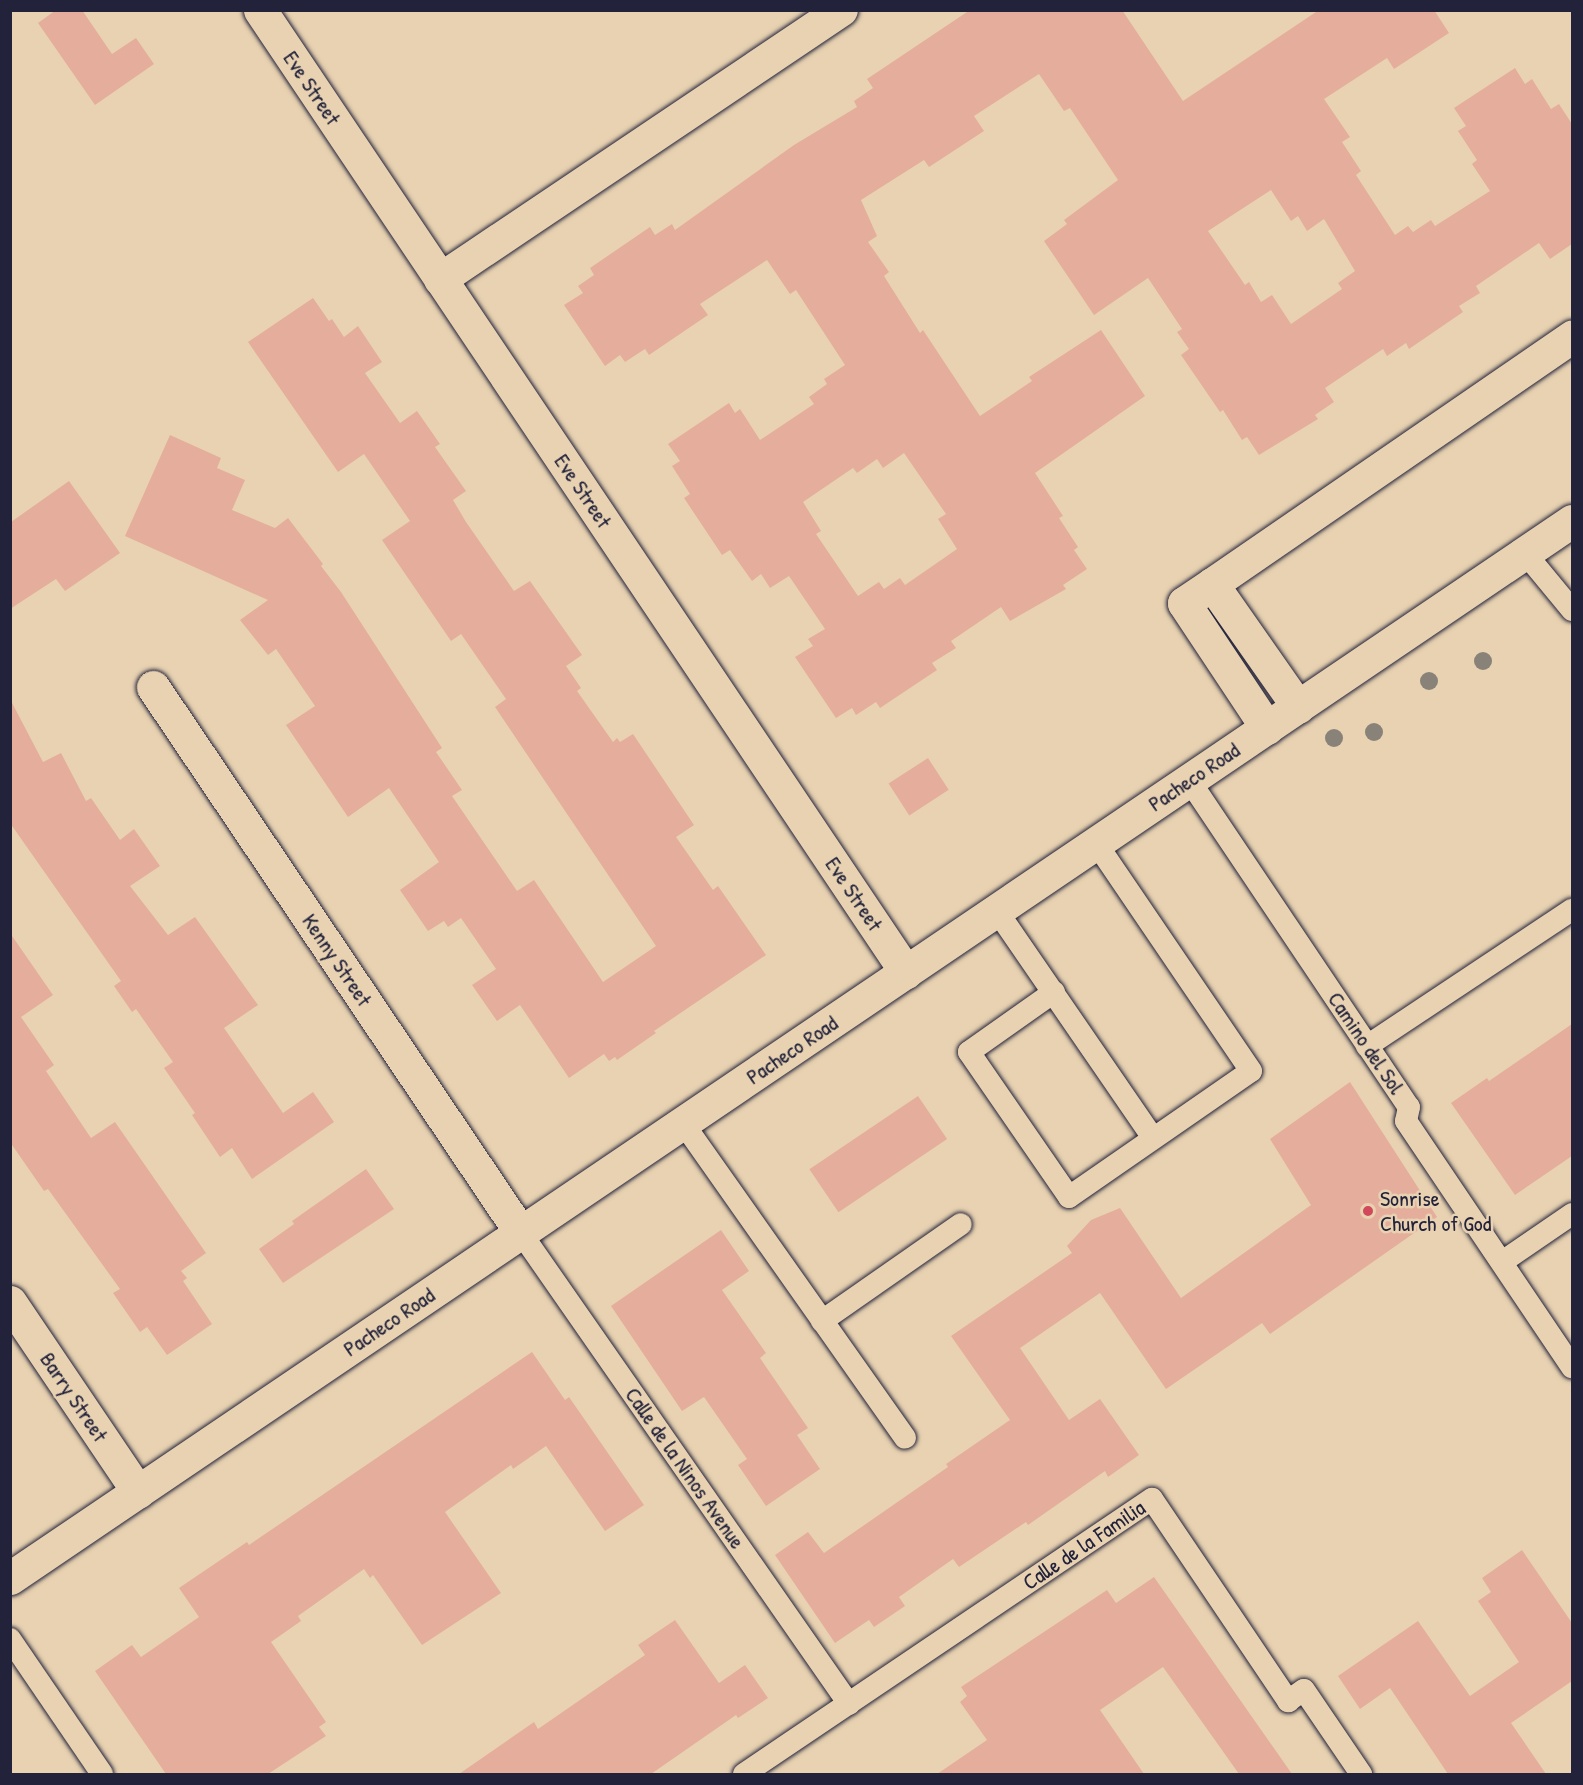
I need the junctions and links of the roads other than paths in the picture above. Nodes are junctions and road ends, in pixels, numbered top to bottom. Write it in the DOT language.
graph roads {
  1 [pos="260,10"];
  2 [pos="841,10"];
  3 [pos="440,279"];
  4 [pos="1572,337"];
  5 [pos="1572,521"];
  6 [pos="1525,553"];
  7 [pos="1212,584"];
  8 [pos="1572,610"];
  9 [pos="153,687"];
  10 [pos="1298,707"];
  11 [pos="1267,728"];
  12 [pos="1189,780"];
  13 [pos="1096,843"];
  14 [pos="997,910"];
  15 [pos="1572,910"];
  16 [pos="906,972"];
  17 [pos="1059,999"];
  18 [pos="1367,1046"];
  19 [pos="683,1123"];
  20 [pos="1153,1138"];
  21 [pos="1572,1214"];
  22 [pos="961,1224"];
  23 [pos="521,1233"];
  24 [pos="1502,1262"];
  25 [pos="10,1302"];
  26 [pos="822,1321"];
  27 [pos="1572,1367"];
  28 [pos="905,1438"];
  29 [pos="138,1492"];
  30 [pos="10,1578"];
  31 [pos="10,1639"];
  32 [pos="849,1704"];
  33 [pos="102,1774"];
  34 [pos="744,1774"];
  35 [pos="1361,1774"];
  1 -- 3 [label="street, Eve Street"];
  2 -- 3 [label="street"];
  3 -- 16 [label="street, Eve Street"];
  4 -- 7 [label="street"];
  5 -- 6 [label="street, Pacheco Road"];
  6 -- 8 [label="lane"];
  6 -- 10 [label="street, Pacheco Road"];
  7 -- 10 [label="street"];
  7 -- 11 [label="street"];
  9 -- 23 [label="street, Kenny Street"];
  10 -- 11 [label="street, Pacheco Road"];
  11 -- 12 [label="street, Pacheco Road"];
  12 -- 13 [label="street, Pacheco Road"];
  12 -- 18 [label="lane, Camino del Sol"];
  13 -- 14 [label="street, Pacheco Road"];
  13 -- 20 [label="lane"];
  14 -- 16 [label="street, Pacheco Road"];
  14 -- 17 [label="lane"];
  15 -- 18 [label="lane"];
  16 -- 19 [label="street, Pacheco Road"];
  17 -- 20 [label="lane"];
  17 -- 20 [label="lane"];
  18 -- 24 [label="lane, Camino del Sol"];
  19 -- 23 [label="street, Pacheco Road"];
  19 -- 26 [label="lane"];
  21 -- 24 [label="lane"];
  22 -- 26 [label="lane"];
  23 -- 29 [label="street, Pacheco Road"];
  23 -- 32 [label="lane, Calle de la Ninos Avenue"];
  24 -- 27 [label="lane, Camino del Sol"];
  25 -- 29 [label="street, Barry Street"];
  26 -- 28 [label="lane"];
  29 -- 30 [label="street, Pacheco Road"];
  31 -- 33 [label="lane"];
  32 -- 34 [label="lane, Calle de la Familia"];
  32 -- 35 [label="lane, Calle de la Familia"];
}
